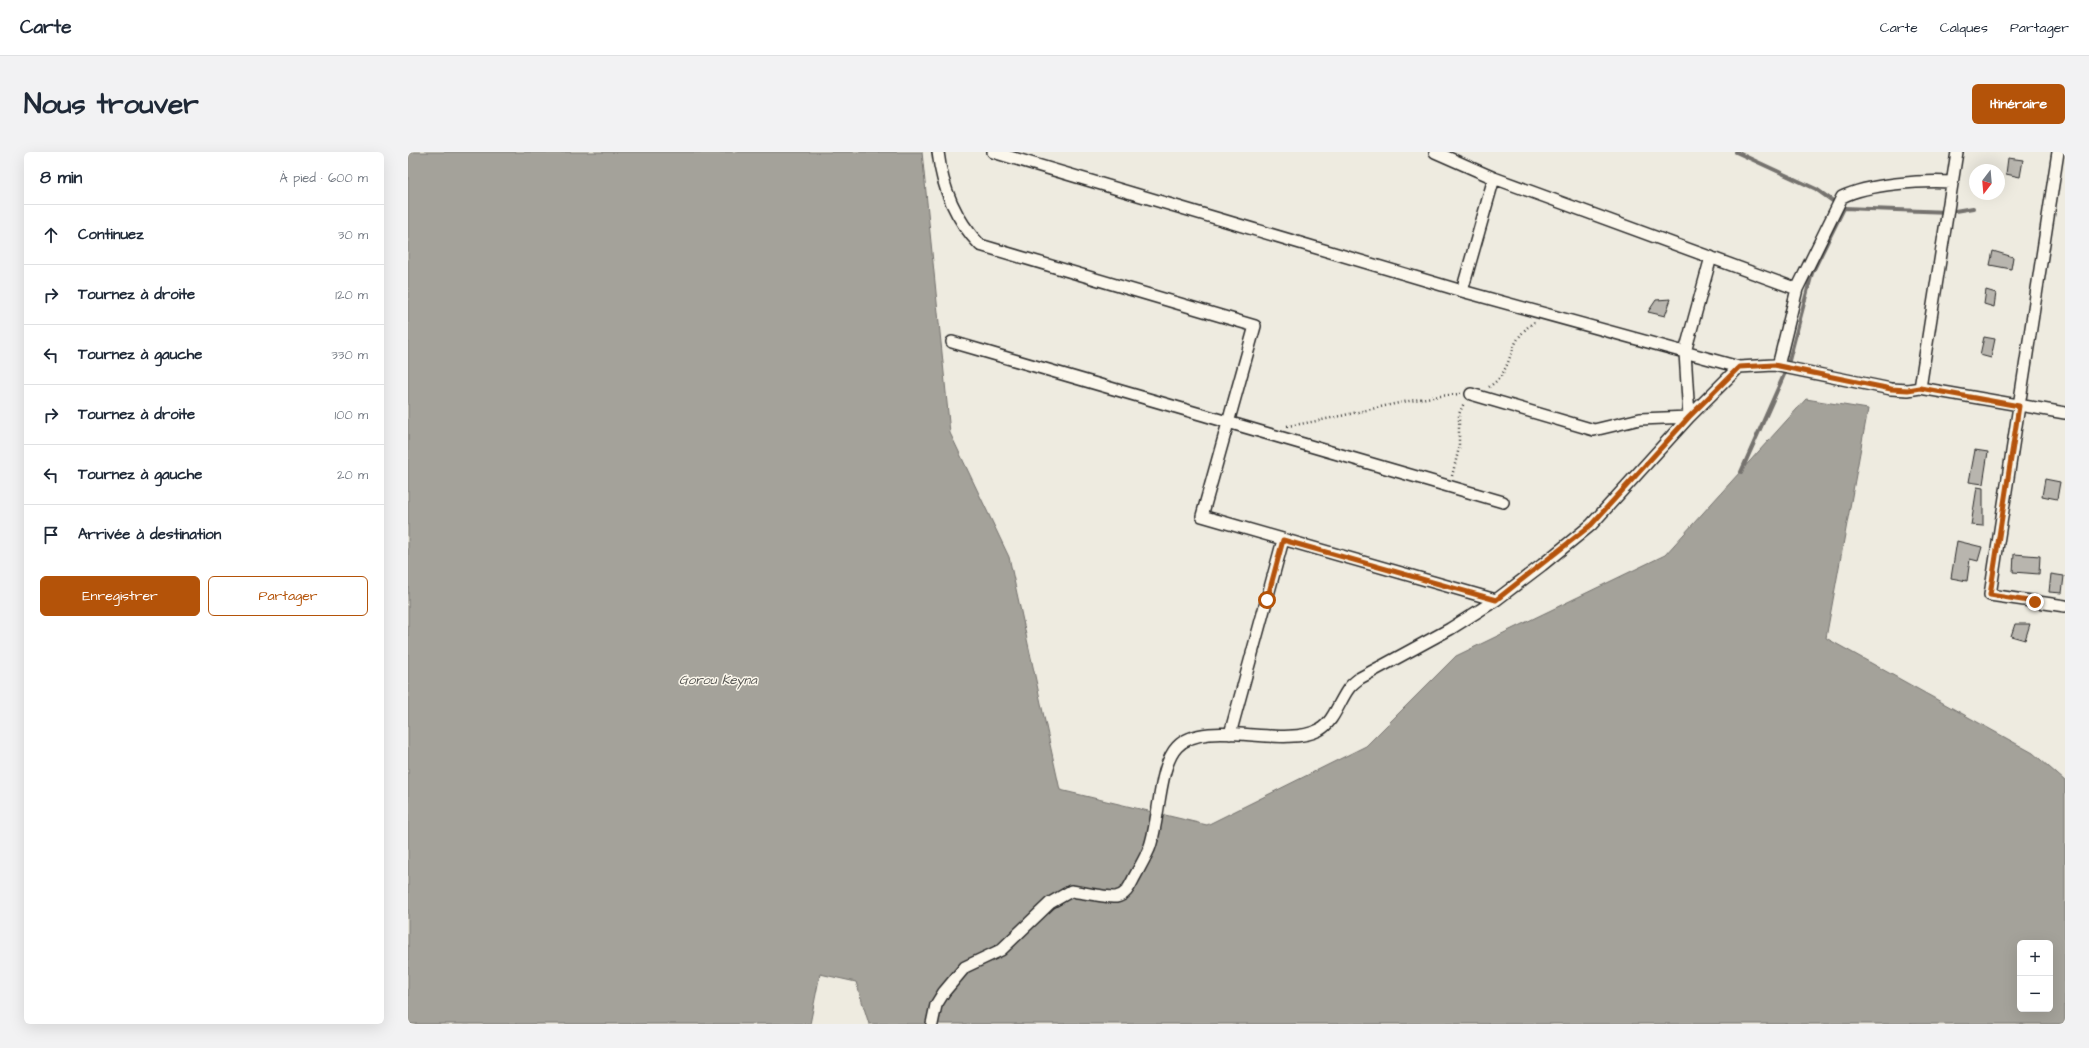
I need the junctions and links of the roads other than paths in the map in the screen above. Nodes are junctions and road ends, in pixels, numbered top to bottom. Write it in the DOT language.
graph roads {
  1 [pos="938,152"];
  2 [pos="993,152"];
  3 [pos="1435,152"];
  4 [pos="1957,152"];
  5 [pos="2058,152"];
  6 [pos="1494,178"];
  7 [pos="1952,182"];
  8 [pos="1711,257"];
  9 [pos="1797,289"];
  10 [pos="1462,291"];
  11 [pos="952,342"];
  12 [pos="1685,352"];
  13 [pos="1778,366"];
  14 [pos="1739,367"];
  15 [pos="1920,388"];
  16 [pos="1471,394"];
  17 [pos="2019,406"];
  18 [pos="2065,413"];
  19 [pos="1689,417"];
  20 [pos="1228,422"];
  21 [pos="1504,502"];
  22 [pos="1283,540"];
  23 [pos="1496,600"];
  24 [pos="2065,606"];
  25 [pos="1230,734"];
  26 [pos="932,1024"];
  1 -- 20 [label="street"];
  2 -- 10 [label="street"];
  3 -- 6 [label="street"];
  4 -- 7 [label="street"];
  5 -- 17 [label="street"];
  6 -- 8 [label="street"];
  6 -- 10 [label="street"];
  7 -- 9 [label="street"];
  7 -- 15 [label="street"];
  8 -- 9 [label="street"];
  8 -- 12 [label="street"];
  9 -- 13 [label="street"];
  10 -- 12 [label="street"];
  11 -- 20 [label="street"];
  12 -- 14 [label="street"];
  12 -- 19 [label="street"];
  13 -- 14 [label="street"];
  13 -- 15 [label="street"];
  14 -- 19 [label="street"];
  15 -- 17 [label="street"];
  16 -- 19 [label="street"];
  17 -- 18 [label="street"];
  17 -- 24 [label="street"];
  19 -- 23 [label="street"];
  20 -- 21 [label="street"];
  20 -- 22 [label="street"];
  22 -- 23 [label="street"];
  22 -- 25 [label="street"];
  23 -- 25 [label="street"];
  25 -- 26 [label="street"];
}
